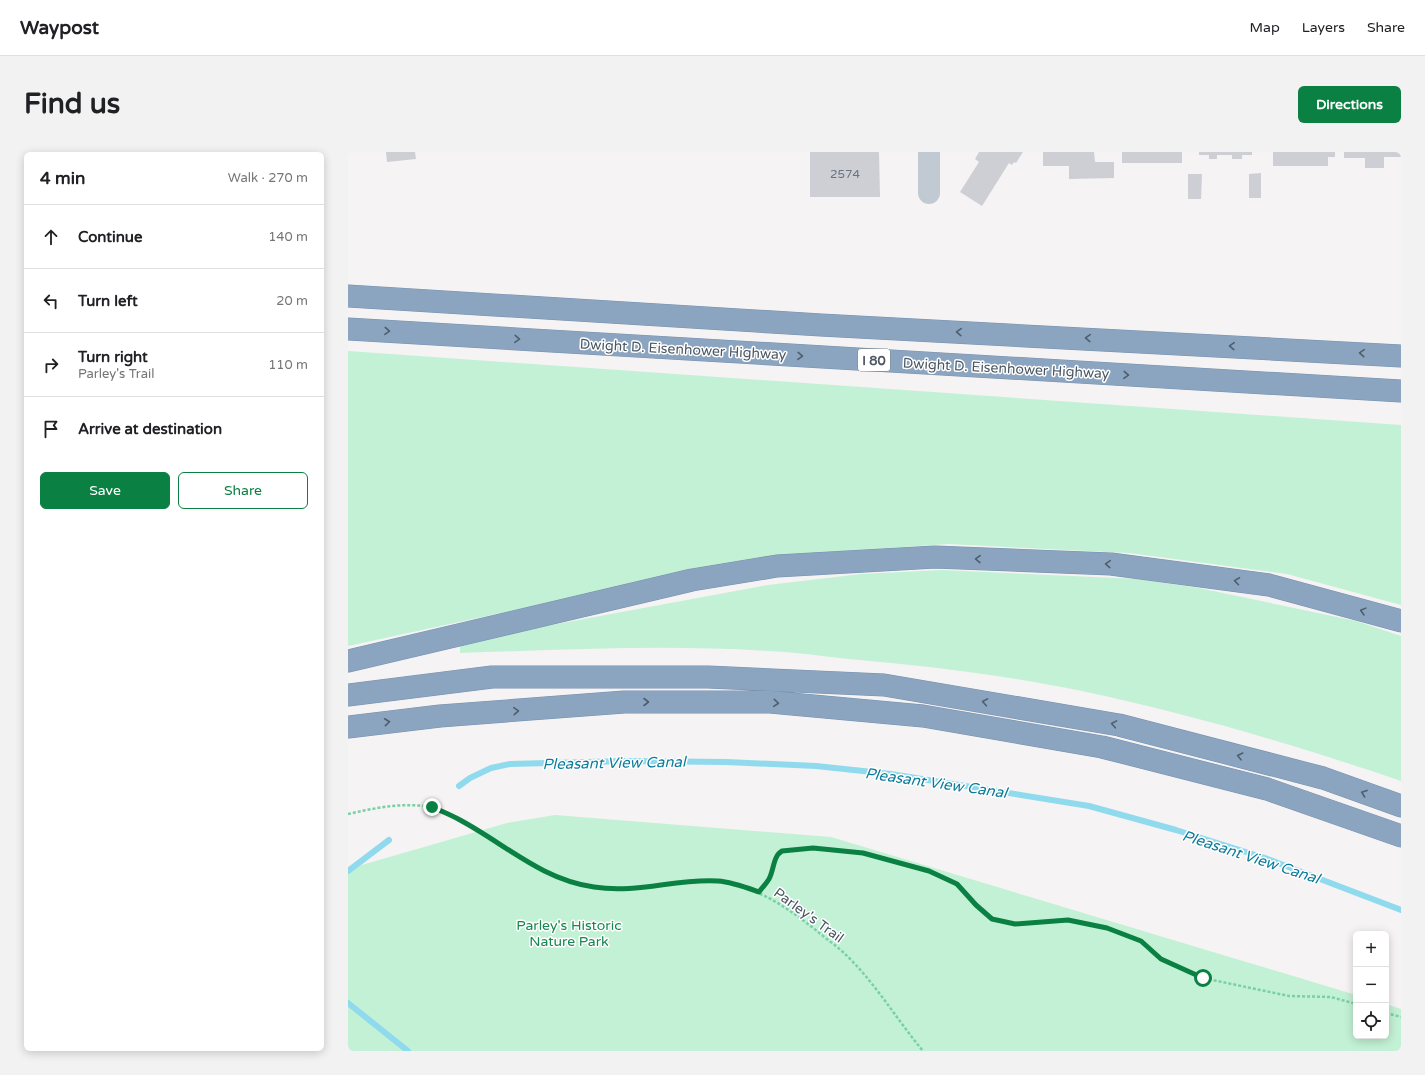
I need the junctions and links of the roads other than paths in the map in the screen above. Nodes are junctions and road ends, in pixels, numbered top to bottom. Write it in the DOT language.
graph roads {
  1 [pos="929,152"];
  2 [pos="929,193"];
  3 [pos="348,296"];
  4 [pos="348,329"];
  5 [pos="1401,356"];
  6 [pos="1401,391"];
  7 [pos="1401,621"];
  8 [pos="348,661"];
  9 [pos="348,695"];
  10 [pos="348,726"];
  11 [pos="1401,806"];
  12 [pos="1401,836"];
  1 -- 2 [label="street"];
  5 -- 3 [label="highway, I 80, one-way"];
  4 -- 6 [label="highway, Dwight D. Eisenhower Highway / I 80, one-way"];
  7 -- 8 [label="highway, one-way"];
  11 -- 9 [label="highway, one-way"];
  10 -- 12 [label="highway, one-way"];
}
